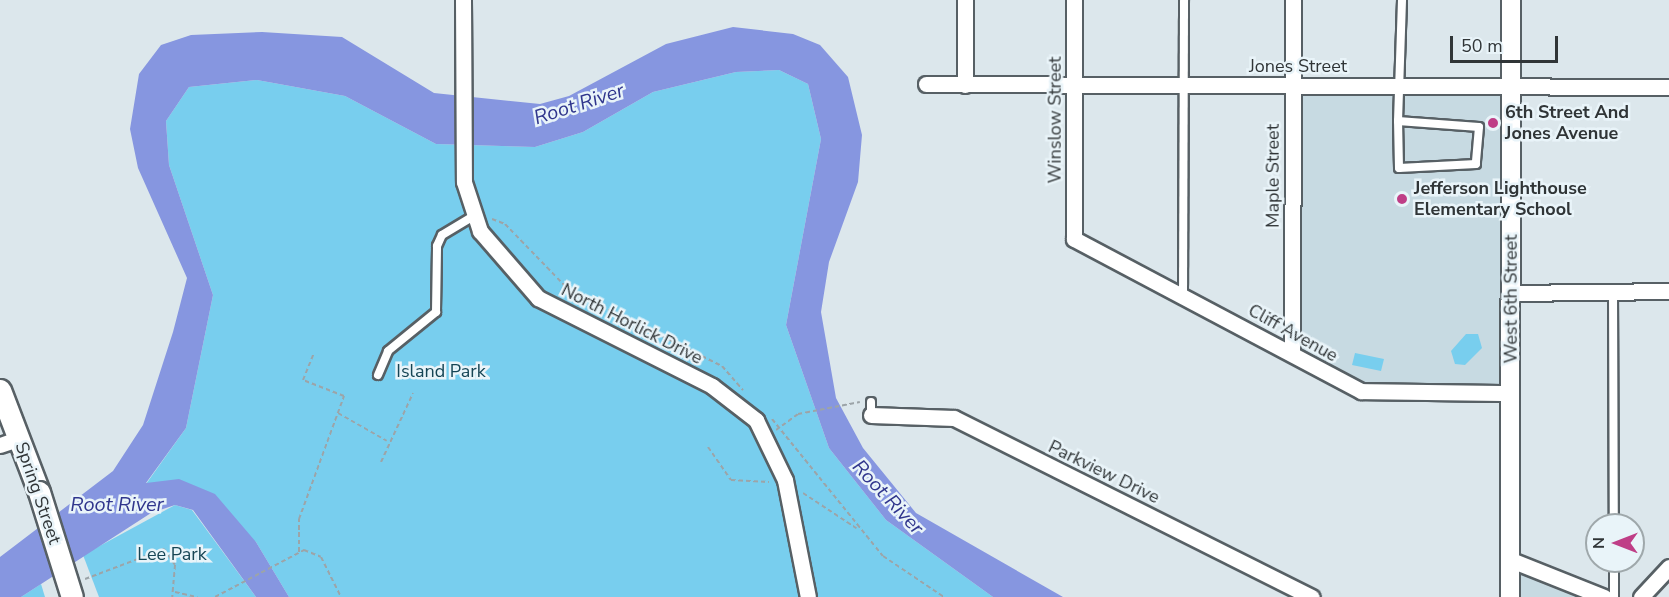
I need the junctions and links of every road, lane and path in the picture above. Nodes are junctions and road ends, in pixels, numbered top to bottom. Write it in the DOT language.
graph roads {
  1 [pos="462,0"];
  2 [pos="965,0"];
  3 [pos="1074,0"];
  4 [pos="1184,0"];
  5 [pos="1293,0"];
  6 [pos="1402,0"];
  7 [pos="1511,0"];
  8 [pos="926,84"];
  9 [pos="965,85"];
  10 [pos="1074,85"];
  11 [pos="1184,86"];
  12 [pos="1293,86"];
  13 [pos="1402,86"];
  14 [pos="1511,86"];
  15 [pos="1669,87"];
  16 [pos="1398,121"];
  17 [pos="472,217"];
  18 [pos="1074,239"];
  19 [pos="568,289"];
  20 [pos="1669,291"];
  21 [pos="1613,292"];
  22 [pos="1511,293"];
  23 [pos="1183,296"];
  24 [pos="562,297"];
  25 [pos="1292,352"];
  26 [pos="314,353"];
  27 [pos="378,375"];
  28 [pos="0,390"];
  29 [pos="413,393"];
  30 [pos="1511,393"];
  31 [pos="847,402"];
  32 [pos="871,409"];
  33 [pos="338,413"];
  34 [pos="766,436"];
  35 [pos="10,442"];
  36 [pos="388,442"];
  37 [pos="708,447"];
  38 [pos="381,462"];
  39 [pos="731,480"];
  40 [pos="1614,513"];
  41 [pos="299,552"];
  42 [pos="1511,560"];
  43 [pos="1669,567"];
  44 [pos="1614,573"];
  45 [pos="77,589"];
  46 [pos="175,592"];
  47 [pos="172,597"];
  48 [pos="197,597"];
  49 [pos="215,597"];
  50 [pos="341,597"];
  51 [pos="808,597"];
  52 [pos="1312,597"];
  53 [pos="1510,597"];
  54 [pos="1604,597"];
  55 [pos="1614,597"];
  56 [pos="1641,597"];
  1 -- 17 [label="street, North Horlick Drive"];
  2 -- 9 [label="street"];
  3 -- 10 [label="street, Winslow Street"];
  4 -- 11 [label="lane"];
  5 -- 12 [label="street, Maple Street"];
  6 -- 13 [label="lane"];
  7 -- 14 [label="street, West 6th Street"];
  8 -- 9 [label="street, Jones Street"];
  9 -- 10 [label="street, Jones Street"];
  10 -- 11 [label="street, Jones Street"];
  10 -- 18 [label="street, Winslow Street"];
  11 -- 12 [label="street, Jones Street"];
  11 -- 23 [label="lane"];
  12 -- 13 [label="street, Jones Street"];
  12 -- 25 [label="street, Maple Street"];
  13 -- 14 [label="street, Jones Street"];
  13 -- 16 [label="lane"];
  14 -- 15 [label="street, Jones Street"];
  14 -- 22 [label="street, West 6th Street"];
  16 -- 16 [label="lane"];
  17 -- 27 [label="lane"];
  17 -- 34 [label="street, North Horlick Drive"];
  18 -- 23 [label="street, Cliff Avenue"];
  19 -- 24 [label="path"];
  20 -- 21 [label="street"];
  21 -- 22 [label="street"];
  21 -- 40 [label="lane"];
  22 -- 30 [label="street, West 6th Street"];
  23 -- 25 [label="street, Cliff Avenue"];
  25 -- 30 [label="street, Cliff Avenue"];
  26 -- 33 [label="path"];
  28 -- 35 [label="main road, Spring Street"];
  29 -- 36 [label="path"];
  30 -- 42 [label="street, West 6th Street"];
  31 -- 34 [label="path"];
  32 -- 52 [label="street, Parkview Drive"];
  33 -- 36 [label="path"];
  33 -- 41 [label="path"];
  34 -- 51 [label="street, North Horlick Drive"];
  35 -- 45 [label="main road, Spring Street, bridge"];
  36 -- 38 [label="path"];
  37 -- 39 [label="path"];
  41 -- 49 [label="path"];
  41 -- 50 [label="path"];
  42 -- 53 [label="street, West 6th Street"];
  42 -- 54 [label="street"];
  43 -- 56 [label="street"];
  44 -- 55 [label="lane"];
  45 -- 46 [label="path"];
  46 -- 47 [label="path"];
  46 -- 48 [label="path"];
}
